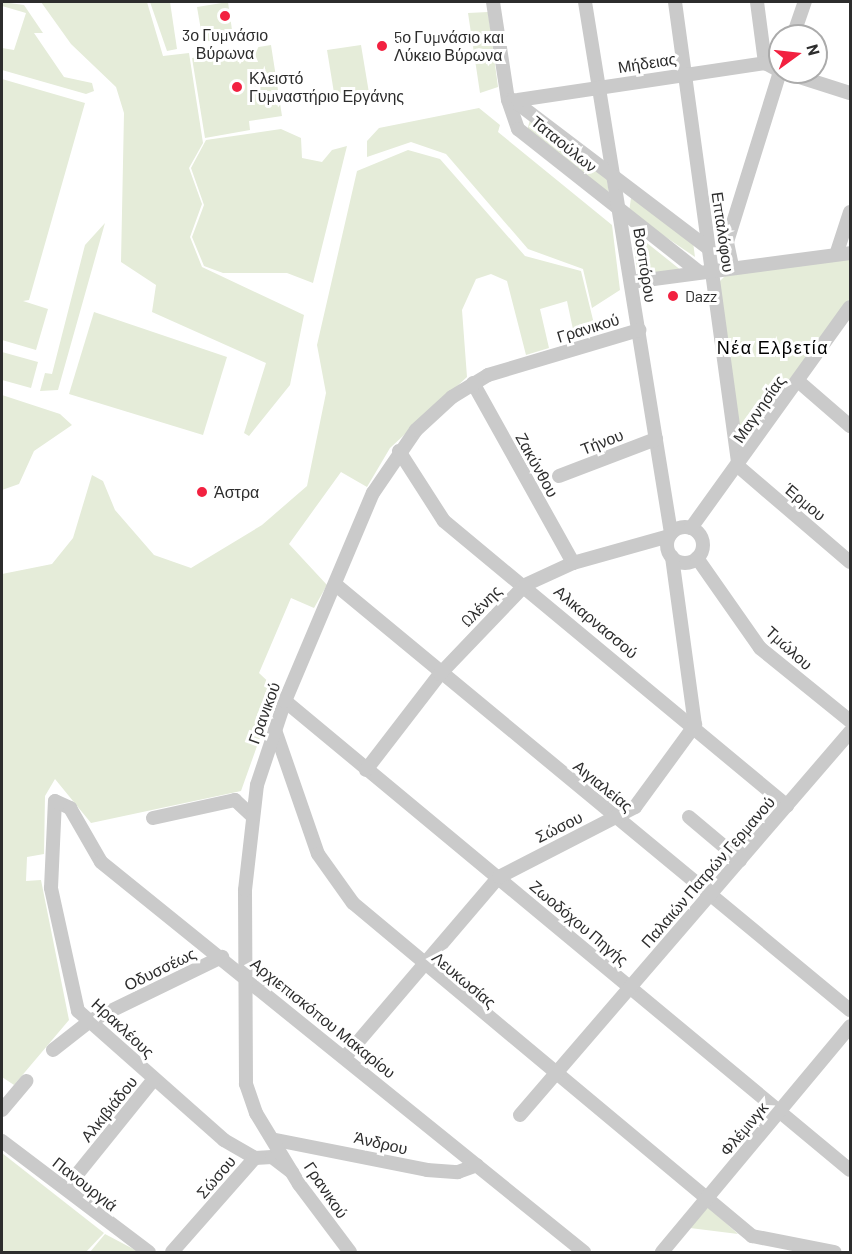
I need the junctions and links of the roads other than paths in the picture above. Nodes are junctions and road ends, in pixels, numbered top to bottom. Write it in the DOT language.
graph roads {
  1 [pos="493,2"];
  2 [pos="585,2"];
  3 [pos="675,2"];
  4 [pos="757,2"];
  5 [pos="805,2"];
  6 [pos="797,24"];
  7 [pos="765,63"];
  8 [pos="768,65"];
  9 [pos="685,74"];
  10 [pos="777,84"];
  11 [pos="820,84"];
  12 [pos="598,87"];
  13 [pos="850,93"];
  14 [pos="513,100"];
  15 [pos="610,171"];
  16 [pos="620,209"];
  17 [pos="850,212"];
  18 [pos="709,249"];
  19 [pos="844,253"];
  20 [pos="732,266"];
  21 [pos="705,270"];
  22 [pos="631,282"];
  23 [pos="850,307"];
  24 [pos="639,330"];
  25 [pos="798,381"];
  26 [pos="473,383"];
  27 [pos="850,426"];
  28 [pos="656,439"];
  29 [pos="399,451"];
  30 [pos="739,467"];
  31 [pos="560,476"];
  32 [pos="692,528"];
  33 [pos="670,535"];
  34 [pos="672,557"];
  35 [pos="697,558"];
  36 [pos="850,562"];
  37 [pos="573,563"];
  38 [pos="336,585"];
  39 [pos="525,585"];
  40 [pos="440,674"];
  41 [pos="285,701"];
  42 [pos="850,721"];
  43 [pos="695,725"];
  44 [pos="275,730"];
  45 [pos="850,732"];
  46 [pos="366,770"];
  47 [pos="55,801"];
  48 [pos="787,806"];
  49 [pos="251,815"];
  50 [pos="689,817"];
  51 [pos="153,818"];
  52 [pos="617,819"];
  53 [pos="740,860"];
  54 [pos="499,877"];
  55 [pos="711,894"];
  56 [pos="222,957"];
  57 [pos="421,965"];
  58 [pos="245,975"];
  59 [pos="630,988"];
  60 [pos="850,1010"];
  61 [pos="90,1021"];
  62 [pos="850,1026"];
  63 [pos="53,1050"];
  64 [pos="345,1057"];
  65 [pos="555,1075"];
  66 [pos="154,1079"];
  67 [pos="26,1081"];
  68 [pos="2,1110"];
  69 [pos="780,1111"];
  70 [pos="520,1115"];
  71 [pos="276,1140"];
  72 [pos="2,1141"];
  73 [pos="255,1158"];
  74 [pos="477,1165"];
  75 [pos="850,1170"];
  76 [pos="293,1174"];
  77 [pos="66,1188"];
  78 [pos="707,1198"];
  79 [pos="149,1252"];
  80 [pos="172,1252"];
  81 [pos="350,1252"];
  82 [pos="584,1252"];
  83 [pos="662,1252"];
  84 [pos="834,1252"];
  1 -- 14 [label="street"];
  2 -- 12 [label="street, Βοσπόρου"];
  3 -- 9 [label="street, Επταλόφου"];
  4 -- 7 [label="street"];
  5 -- 6 [label="street"];
  7 -- 8 [label="street"];
  7 -- 9 [label="street, Μήδειας"];
  9 -- 12 [label="street, Μήδειας"];
  9 -- 18 [label="street, Επταλόφου"];
  10 -- 20 [label="street"];
  11 -- 13 [label="street"];
  12 -- 14 [label="street, Μήδειας"];
  12 -- 15 [label="street, Βοσπόρου"];
  14 -- 15 [label="street, Ταταούλων"];
  14 -- 16 [label="street, Ταταούλων"];
  15 -- 16 [label="street, Βοσπόρου"];
  15 -- 18 [label="street, Ταταούλων"];
  16 -- 21 [label="street, Ταταούλων"];
  16 -- 22 [label="street, Βοσπόρου"];
  17 -- 19 [label="street"];
  18 -- 21 [label="street, Επταλόφου"];
  19 -- 20 [label="street"];
  20 -- 21 [label="street"];
  21 -- 22 [label="street"];
  21 -- 30 [label="street, Επταλόφου"];
  22 -- 24 [label="street, Βοσπόρου"];
  23 -- 25 [label="street, Μαγνησίας"];
  24 -- 26 [label="street, Γρανικού"];
  24 -- 28 [label="street, Βοσπόρου"];
  25 -- 27 [label="street"];
  25 -- 30 [label="street, Μαγνησίας"];
  26 -- 29 [label="street, Γρανικού"];
  26 -- 37 [label="street, Ζακύνθου"];
  28 -- 31 [label="street, Τήνου"];
  28 -- 33 [label="street, Βοσπόρου"];
  29 -- 38 [label="street, Γρανικού"];
  29 -- 39 [label="street, Αλικαρνασσού"];
  30 -- 32 [label="street, Μαγνησίας"];
  30 -- 36 [label="street, Έρμου"];
  32 -- 33 [label="street"];
  32 -- 35 [label="street"];
  33 -- 34 [label="street"];
  33 -- 37 [label="street, Ωλένης"];
  34 -- 35 [label="street"];
  34 -- 43 [label="street"];
  35 -- 42 [label="street, Τμώλου"];
  37 -- 39 [label="street, Ωλένης"];
  38 -- 40 [label="street, Αιγιαλείας"];
  38 -- 41 [label="street, Γρανικού"];
  39 -- 40 [label="street, Ωλένης"];
  39 -- 43 [label="street, Αλικαρνασσού"];
  40 -- 46 [label="street, Ωλένης"];
  40 -- 52 [label="street, Αιγιαλείας"];
  41 -- 44 [label="street, Γρανικού"];
  41 -- 46 [label="street, Ζωοδόχου Πηγής"];
  43 -- 48 [label="street, Αλικαρνασσού"];
  43 -- 52 [label="street, Σώσου"];
  44 -- 49 [label="street, Γρανικού"];
  44 -- 57 [label="street, Λευκωσίας"];
  45 -- 48 [label="street, Παλαιών Πατρών Γερμανού"];
  46 -- 54 [label="street, Ζωοδόχου Πηγής"];
  47 -- 56 [label="street, Αρχιεπισκόπου Μακαρίου"];
  47 -- 61 [label="street, Ηρακλέους"];
  48 -- 53 [label="street, Παλαιών Πατρών Γερμανού"];
  49 -- 51 [label="street"];
  49 -- 58 [label="street, Γρανικού"];
  50 -- 53 [label="street"];
  52 -- 54 [label="street, Σώσου"];
  52 -- 55 [label="street, Αιγιαλείας"];
  53 -- 55 [label="street, Παλαιών Πατρών Γερμανού"];
  54 -- 57 [label="street, Σώσου"];
  54 -- 59 [label="street, Ζωοδόχου Πηγής"];
  55 -- 59 [label="street, Παλαιών Πατρών Γερμανού"];
  55 -- 60 [label="street, Αιγιαλείας"];
  56 -- 58 [label="street, Αρχιεπισκόπου Μακαρίου"];
  56 -- 61 [label="street, Οδυσσέως"];
  57 -- 64 [label="street, Σώσου"];
  57 -- 65 [label="street, Λευκωσίας"];
  58 -- 64 [label="street, Αρχιεπισκόπου Μακαρίου"];
  58 -- 71 [label="street, Γρανικού"];
  59 -- 65 [label="street, Παλαιών Πατρών Γερμανού"];
  59 -- 69 [label="street, Ζωοδόχου Πηγής"];
  61 -- 63 [label="street, Οδυσσέως"];
  61 -- 66 [label="street, Ηρακλέους"];
  62 -- 69 [label="street, Φλέμινγκ"];
  64 -- 74 [label="street, Αρχιεπισκόπου Μακαρίου"];
  65 -- 70 [label="street, Παλαιών Πατρών Γερμανού"];
  65 -- 78 [label="street, Λευκωσίας"];
  66 -- 73 [label="street, Ηρακλέους"];
  66 -- 77 [label="street, Αλκιβιάδου"];
  67 -- 68 [label="street"];
  69 -- 75 [label="street, Ζωοδόχου Πηγής"];
  69 -- 78 [label="street, Φλέμινγκ"];
  71 -- 74 [label="street, Άνδρου"];
  71 -- 76 [label="street, Γρανικού"];
  72 -- 77 [label="street, Πανουργιά"];
  73 -- 76 [label="street, Σώσου"];
  73 -- 80 [label="street, Σώσου"];
  74 -- 82 [label="street, Αρχιεπισκόπου Μακαρίου"];
  76 -- 81 [label="street, Γρανικού"];
  77 -- 79 [label="street, Πανουργιά"];
  78 -- 83 [label="street, Φλέμινγκ"];
  78 -- 84 [label="street"];
}
